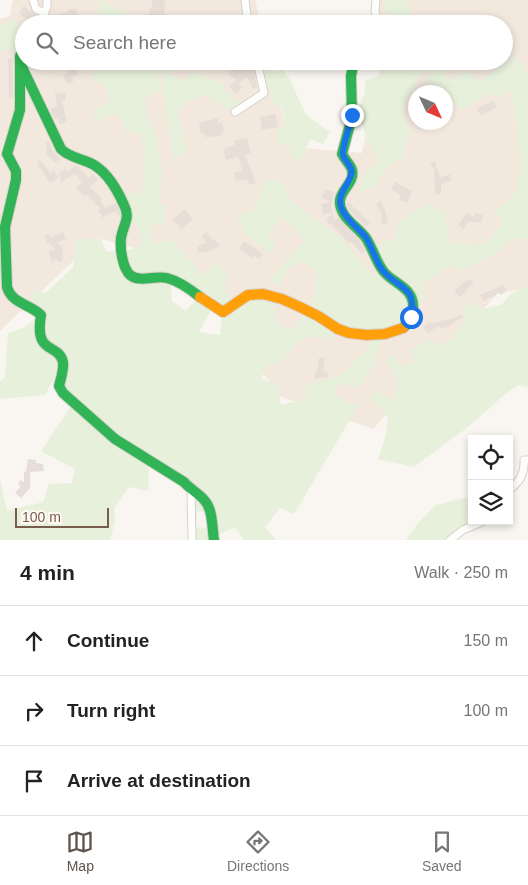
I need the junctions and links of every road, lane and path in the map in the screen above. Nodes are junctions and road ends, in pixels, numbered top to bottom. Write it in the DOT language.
graph roads {
  1 [pos="32,0"];
  2 [pos="47,0"];
  3 [pos="245,0"];
  4 [pos="376,0"];
  5 [pos="45,13"];
  6 [pos="247,15"];
  7 [pos="376,15"];
  8 [pos="20,70"];
  9 [pos="23,70"];
  10 [pos="259,70"];
  11 [pos="351,70"];
  12 [pos="235,112"];
  13 [pos="528,460"];
  14 [pos="513,486"];
  15 [pos="191,490"];
  16 [pos="475,525"];
  17 [pos="192,540"];
  18 [pos="214,540"];
  19 [pos="450,540"];
  1 -- 5 [label="street"];
  2 -- 5 [label="street"];
  3 -- 6 [label="street"];
  4 -- 7 [label="street"];
  8 -- 15 [label="street"];
  9 -- 11 [label="street"];
  10 -- 12 [label="street"];
  13 -- 14 [label="street"];
  15 -- 17 [label="street"];
  15 -- 18 [label="street"];
  16 -- 19 [label="street"];
}
